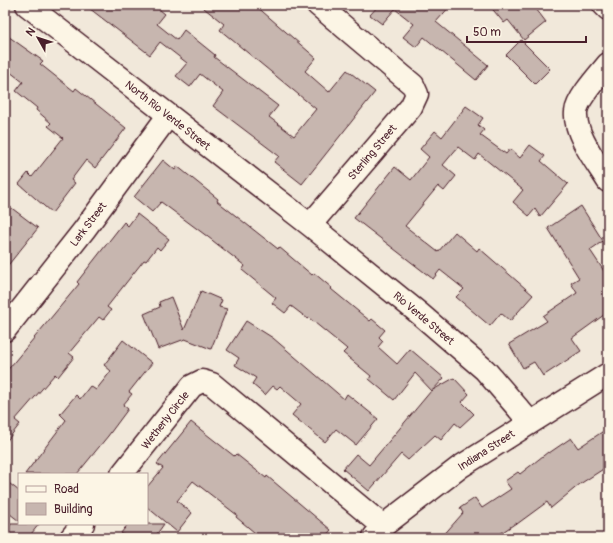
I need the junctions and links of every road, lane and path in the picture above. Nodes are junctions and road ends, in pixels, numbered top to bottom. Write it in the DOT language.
graph roads {
  1 [pos="27,5"];
  2 [pos="318,5"];
  3 [pos="604,5"];
  4 [pos="608,9"];
  5 [pos="608,64"];
  6 [pos="168,116"];
  7 [pos="608,181"];
  8 [pos="310,225"];
  9 [pos="5,330"];
  10 [pos="608,374"];
  11 [pos="529,421"];
  12 [pos="123,473"];
  13 [pos="82,525"];
  14 [pos="378,532"];
  15 [pos="71,538"];
  1 -- 6 [label="street, North Rio Verde Street"];
  2 -- 8 [label="street, Sterling Street"];
  3 -- 4 [label="street"];
  5 -- 7 [label="street"];
  6 -- 8 [label="street, North Rio Verde Street"];
  6 -- 9 [label="street, Lark Street"];
  8 -- 11 [label="street, Rio Verde Street"];
  10 -- 11 [label="street, Indiana Street"];
  11 -- 14 [label="street, Indiana Street"];
  12 -- 14 [label="street, Wetherly Circle"];
  13 -- 15 [label="street"];
}
